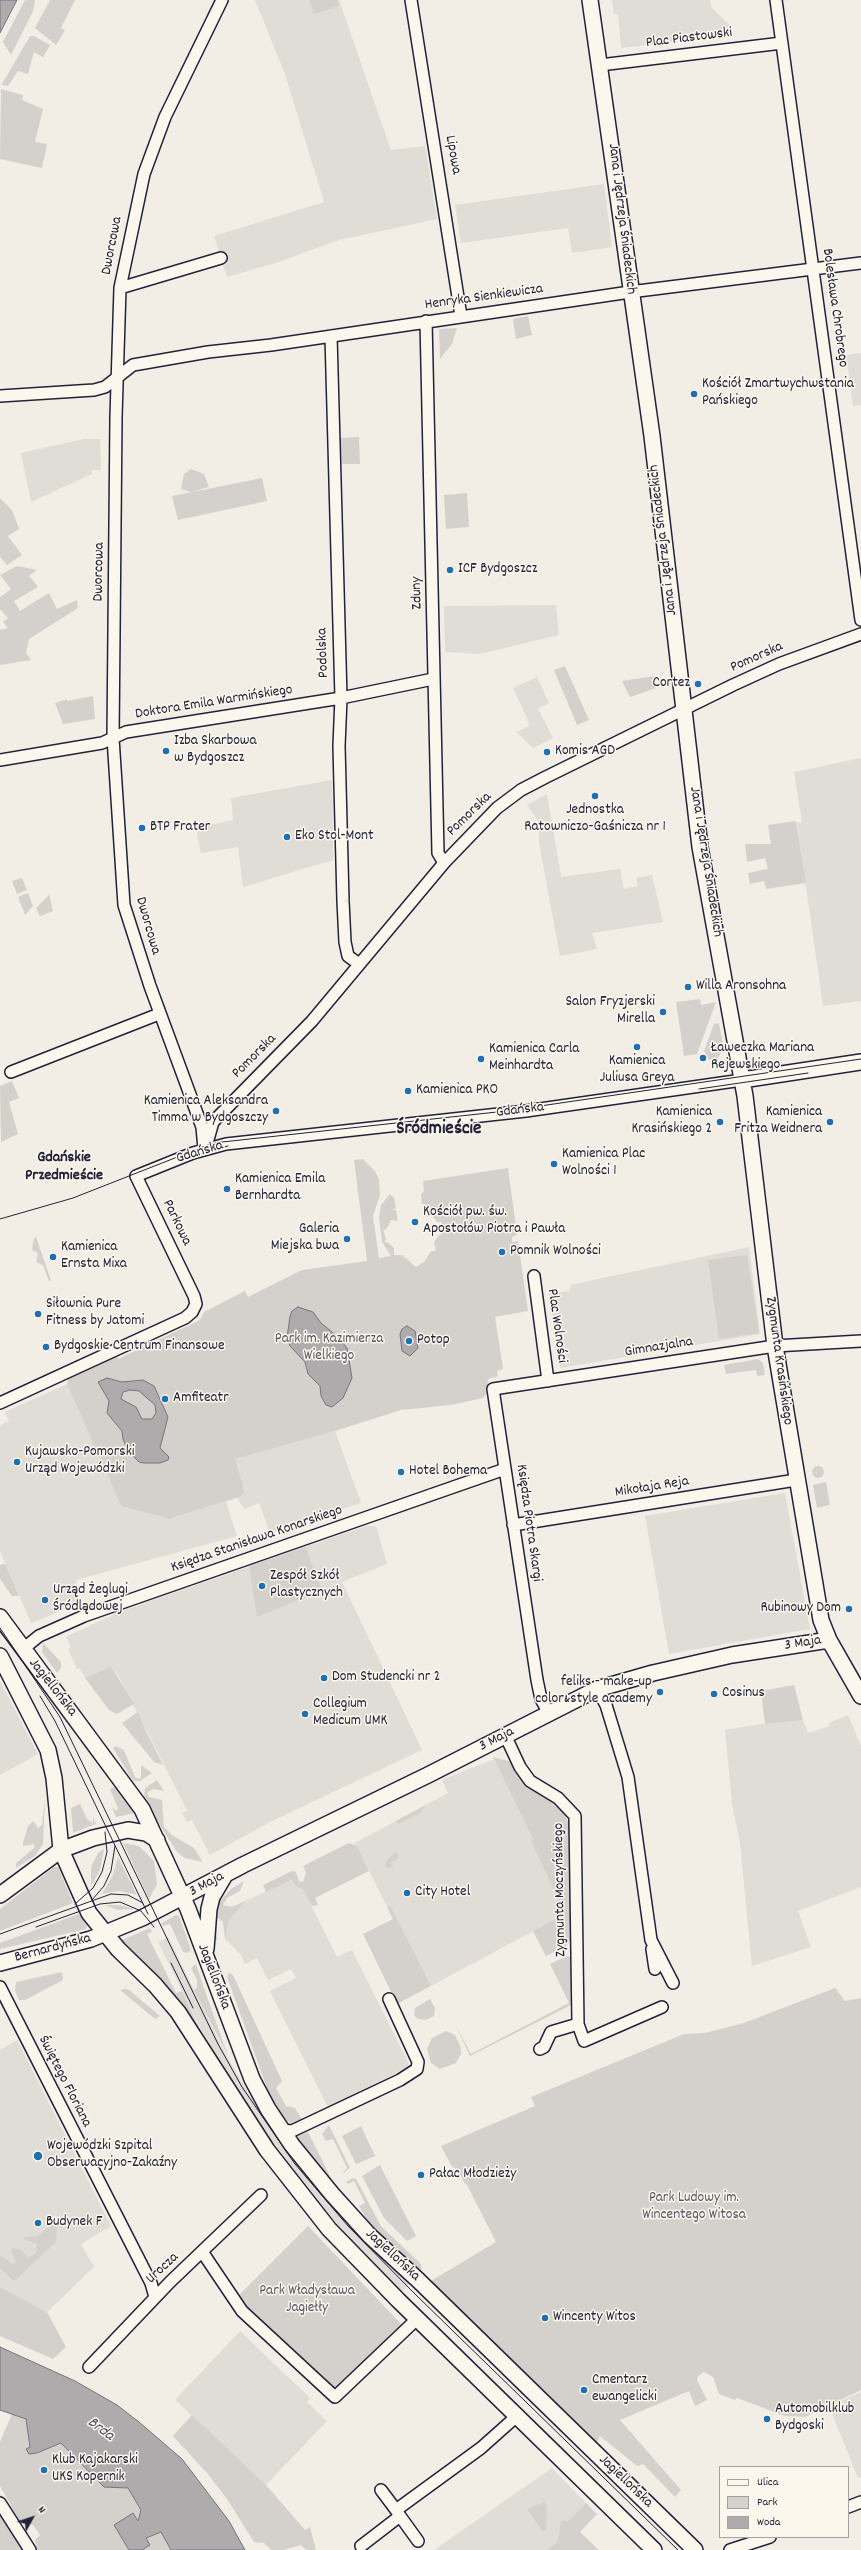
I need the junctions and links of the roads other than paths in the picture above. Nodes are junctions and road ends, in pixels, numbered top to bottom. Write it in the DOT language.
graph roads {
  1 [pos="222,0"];
  2 [pos="411,0"];
  3 [pos="590,0"];
  4 [pos="776,0"];
  5 [pos="782,43"];
  6 [pos="600,65"];
  7 [pos="221,258"];
  8 [pos="861,263"];
  9 [pos="813,270"];
  10 [pos="120,288"];
  11 [pos="630,292"];
  12 [pos="461,316"];
  13 [pos="426,321"];
  14 [pos="331,336"];
  15 [pos="116,379"];
  16 [pos="0,396"];
  17 [pos="861,620"];
  18 [pos="861,634"];
  19 [pos="433,679"];
  20 [pos="341,698"];
  21 [pos="684,709"];
  22 [pos="113,738"];
  23 [pos="0,760"];
  24 [pos="444,863"];
  25 [pos="359,964"];
  26 [pos="159,1014"];
  27 [pos="861,1062"];
  28 [pos="11,1072"];
  29 [pos="742,1080"];
  30 [pos="204,1149"];
  31 [pos="136,1176"];
  32 [pos="534,1276"];
  33 [pos="861,1341"];
  34 [pos="775,1346"];
  35 [pos="548,1381"];
  36 [pos="0,1404"];
  37 [pos="505,1470"];
  38 [pos="796,1480"];
  39 [pos="513,1525"];
  40 [pos="0,1617"];
  41 [pos="829,1640"];
  42 [pos="22,1649"];
  43 [pos="0,1656"];
  44 [pos="597,1689"];
  45 [pos="861,1696"];
  46 [pos="549,1714"];
  47 [pos="505,1735"];
  48 [pos="157,1840"];
  49 [pos="62,1850"];
  50 [pos="225,1875"];
  51 [pos="0,1895"];
  52 [pos="183,1897"];
  53 [pos="105,1934"];
  54 [pos="651,1941"];
  55 [pos="206,1956"];
  56 [pos="0,1963"];
  57 [pos="655,1969"];
  58 [pos="673,1983"];
  59 [pos="0,1987"];
  60 [pos="389,1999"];
  61 [pos="662,2007"];
  62 [pos="578,2024"];
  63 [pos="540,2049"];
  64 [pos="282,2130"];
  65 [pos="261,2195"];
  66 [pos="203,2253"];
  67 [pos="155,2297"];
  68 [pos="418,2318"];
  69 [pos="89,2366"];
  70 [pos="518,2415"];
  71 [pos="381,2490"];
  72 [pos="861,2502"];
  73 [pos="0,2503"];
  74 [pos="849,2507"];
  75 [pos="398,2513"];
  76 [pos="766,2539"];
  77 [pos="418,2541"];
  78 [pos="361,2546"];
  79 [pos="30,2550"];
  80 [pos="654,2550"];
  81 [pos="695,2550"];
  82 [pos="730,2550"];
  83 [pos="754,2550"];
  1 -- 10 [label="street, Dworcowa"];
  2 -- 12 [label="street, Lipowa"];
  3 -- 6 [label="street, Jana i Jędrzeja Śniadeckich"];
  4 -- 5 [label="street, Bolesława Chrobrego"];
  5 -- 6 [label="street, Plac Piastowski"];
  5 -- 9 [label="street, Bolesława Chrobrego"];
  6 -- 11 [label="street, Jana i Jędrzeja Śniadeckich"];
  7 -- 10 [label="street"];
  8 -- 9 [label="street, Henryka Sienkiewicza"];
  9 -- 11 [label="street, Henryka Sienkiewicza"];
  9 -- 17 [label="street, Bolesława Chrobrego"];
  10 -- 15 [label="street, Dworcowa"];
  11 -- 12 [label="street, Henryka Sienkiewicza"];
  11 -- 21 [label="street, Jana i Jędrzeja Śniadeckich"];
  12 -- 13 [label="street, Henryka Sienkiewicza"];
  13 -- 14 [label="street, Henryka Sienkiewicza"];
  13 -- 19 [label="street, Zduny"];
  14 -- 15 [label="street, Henryka Sienkiewicza"];
  14 -- 20 [label="street, Podolska"];
  15 -- 16 [label="street, Henryka Sienkiewicza"];
  15 -- 22 [label="street, Dworcowa"];
  18 -- 21 [label="street, Pomorska"];
  19 -- 20 [label="street, Doktora Emila Warmińskiego"];
  19 -- 24 [label="street, Zduny"];
  20 -- 22 [label="street, Doktora Emila Warmińskiego"];
  20 -- 25 [label="street, Podolska"];
  21 -- 24 [label="street, Pomorska"];
  21 -- 29 [label="street, Jana i Jędrzeja Śniadeckich"];
  22 -- 23 [label="street, Doktora Emila Warmińskiego"];
  22 -- 26 [label="street, Dworcowa"];
  24 -- 25 [label="street, Pomorska"];
  25 -- 30 [label="street, Pomorska"];
  26 -- 28 [label="street"];
  26 -- 30 [label="street, Dworcowa"];
  27 -- 29 [label="street, Gdańska"];
  29 -- 30 [label="street, Gdańska"];
  29 -- 34 [label="street, Zygmunta Krasińskiego"];
  30 -- 31 [label="street, Gdańska"];
  31 -- 36 [label="street, Parkowa"];
  32 -- 35 [label="street, Plac Wolności"];
  33 -- 34 [label="street, Gimnazjalna"];
  34 -- 35 [label="street, Gimnazjalna"];
  34 -- 38 [label="street, Zygmunta Krasińskiego"];
  35 -- 37 [label="street, Księdza Piotra Skargi"];
  37 -- 39 [label="street, Księdza Piotra Skargi"];
  37 -- 42 [label="street, Księdza Stanisława Konarskiego"];
  38 -- 39 [label="street, Mikołaja Reja"];
  38 -- 41 [label="street, Zygmunta Krasińskiego"];
  39 -- 46 [label="street, Księdza Piotra Skargi"];
  40 -- 42 [label="street, Jagiellońska"];
  41 -- 44 [label="street, 3 Maja"];
  41 -- 45 [label="street, Zygmunta Krasińskiego"];
  42 -- 48 [label="street, Jagiellońska"];
  43 -- 49 [label="street, Jagiellońska"];
  44 -- 46 [label="street, 3 Maja"];
  44 -- 54 [label="street"];
  46 -- 47 [label="street, 3 Maja"];
  47 -- 50 [label="street, 3 Maja"];
  47 -- 62 [label="street, Zygmunta Moczyńskiego"];
  48 -- 49 [label="street"];
  48 -- 52 [label="street, Jagiellońska"];
  49 -- 51 [label="street"];
  49 -- 53 [label="street, Jagiellońska"];
  50 -- 52 [label="street, 3 Maja"];
  50 -- 55 [label="street"];
  52 -- 53 [label="street, 3 Maja"];
  52 -- 55 [label="street, Jagiellońska"];
  53 -- 56 [label="street, Bernardyńska"];
  53 -- 68 [label="street, Jagiellońska"];
  54 -- 57 [label="street"];
  54 -- 58 [label="street"];
  55 -- 64 [label="street, Jagiellońska"];
  59 -- 67 [label="street, Świętego Floriana"];
  60 -- 64 [label="street"];
  61 -- 62 [label="street"];
  62 -- 63 [label="street"];
  64 -- 81 [label="street, Jagiellońska"];
  65 -- 66 [label="street, Urocza"];
  66 -- 67 [label="street, Urocza"];
  66 -- 68 [label="street"];
  67 -- 69 [label="street, Urocza"];
  68 -- 70 [label="street, Jagiellońska"];
  70 -- 75 [label="street"];
  70 -- 80 [label="street, Jagiellońska"];
  71 -- 75 [label="street"];
  72 -- 74 [label="street"];
  73 -- 79 [label="street"];
  75 -- 77 [label="street"];
  75 -- 78 [label="street"];
  76 -- 82 [label="street"];
  76 -- 83 [label="street"];
}
